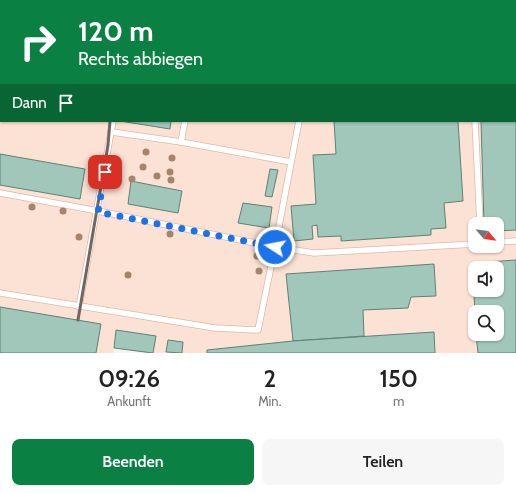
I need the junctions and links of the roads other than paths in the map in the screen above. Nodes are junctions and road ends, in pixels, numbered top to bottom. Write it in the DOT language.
graph roads {
  1 [pos="114,122"];
  2 [pos="185,122"];
  3 [pos="299,122"];
  4 [pos="475,122"];
  5 [pos="112,132"];
  6 [pos="181,142"];
  7 [pos="291,162"];
  8 [pos="0,193"];
  9 [pos="98,212"];
  10 [pos="480,217"];
  11 [pos="516,241"];
  12 [pos="504,242"];
  13 [pos="468,244"];
  14 [pos="275,247"];
  15 [pos="0,293"];
  16 [pos="79,307"];
  1 -- 5 [label="lane"];
  2 -- 6 [label="lane"];
  3 -- 7 [label="lane"];
  4 -- 10 [label="lane"];
  5 -- 6 [label="lane"];
  5 -- 9 [label="lane"];
  6 -- 7 [label="lane"];
  7 -- 14 [label="lane"];
  8 -- 9 [label="lane"];
  9 -- 14 [label="lane"];
  9 -- 16 [label="lane"];
  11 -- 12 [label="lane"];
  13 -- 14 [label="lane"];
  14 -- 16 [label="lane"];
  15 -- 16 [label="lane"];
}
